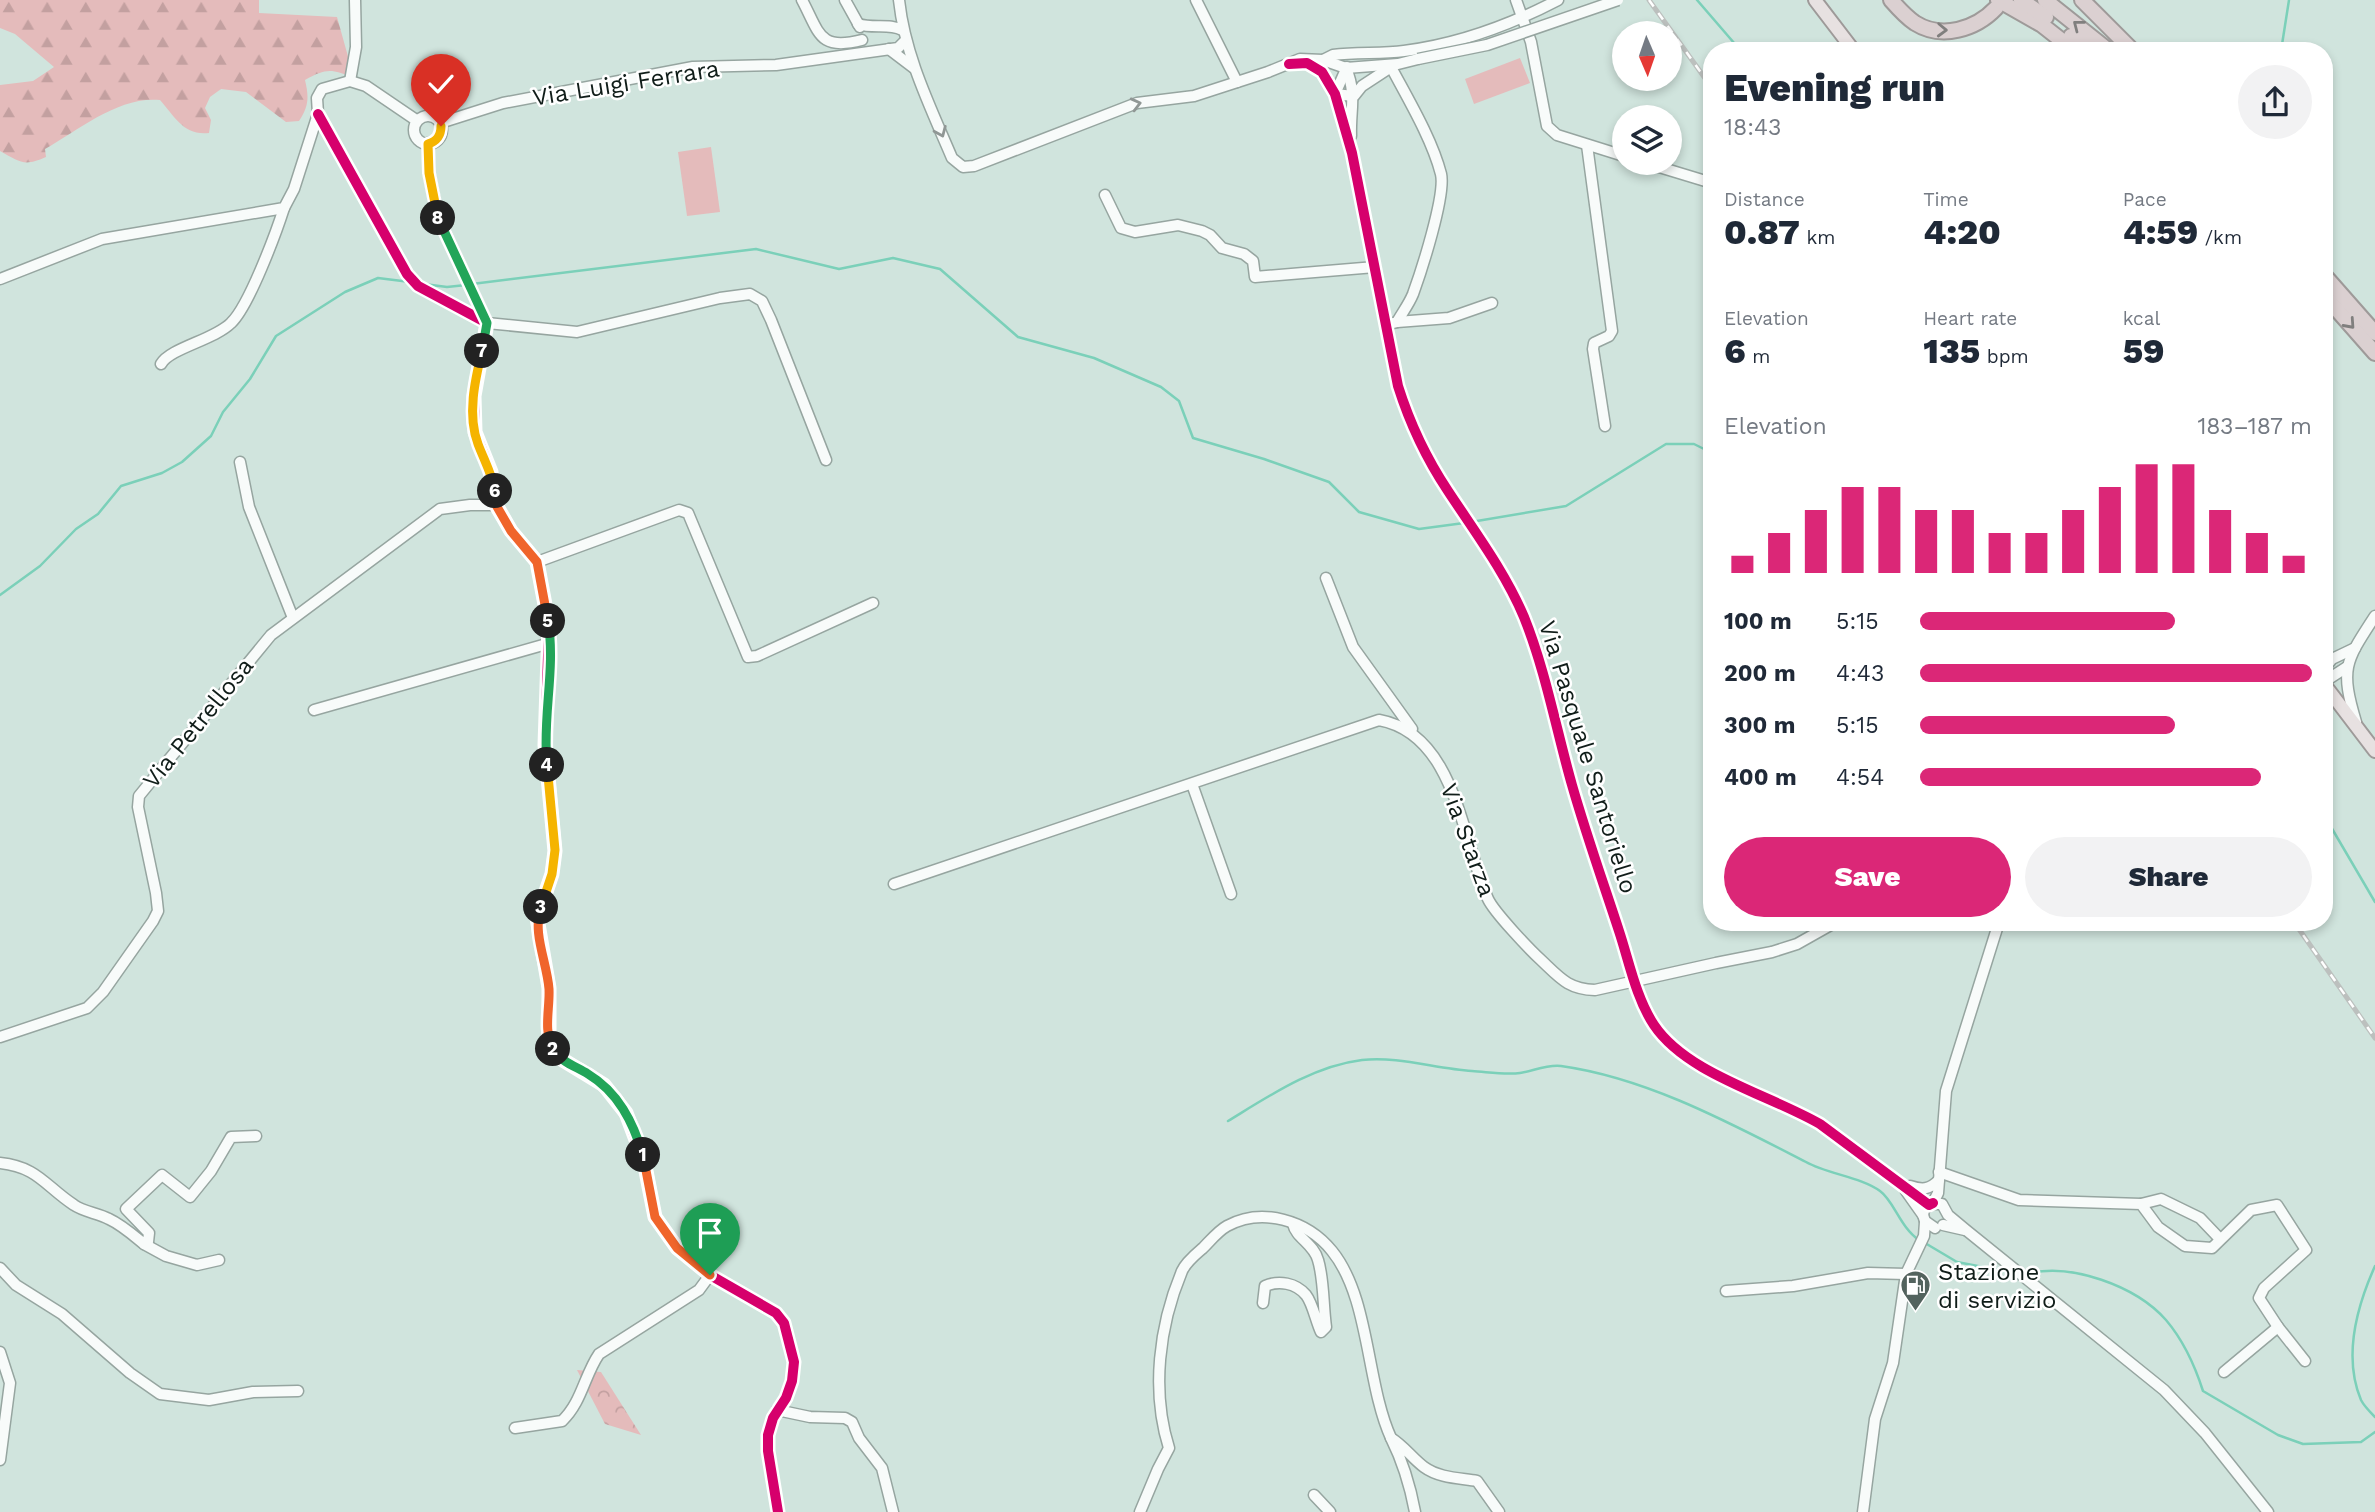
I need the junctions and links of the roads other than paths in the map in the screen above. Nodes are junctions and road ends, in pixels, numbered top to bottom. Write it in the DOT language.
graph roads {
  1 [pos="355,0"];
  2 [pos="802,0"];
  3 [pos="845,0"];
  4 [pos="898,0"];
  5 [pos="1196,0"];
  6 [pos="1516,0"];
  7 [pos="1558,0"];
  8 [pos="1618,0"];
  9 [pos="1815,0"];
  10 [pos="1891,0"];
  11 [pos="2021,0"];
  12 [pos="2045,0"];
  13 [pos="2082,0"];
  14 [pos="1997,4"];
  15 [pos="1523,18"];
  16 [pos="868,35"];
  17 [pos="904,36"];
  18 [pos="1847,42"];
  19 [pos="2064,42"];
  20 [pos="2078,42"];
  21 [pos="2098,42"];
  22 [pos="2124,42"];
  23 [pos="889,49"];
  24 [pos="874,50"];
  25 [pos="856,53"];
  26 [pos="1350,53"];
  27 [pos="1323,60"];
  28 [pos="1289,64"];
  29 [pos="1394,65"];
  30 [pos="1346,68"];
  31 [pos="915,69"];
  32 [pos="1322,72"];
  33 [pos="350,81"];
  34 [pos="1237,82"];
  35 [pos="1335,94"];
  36 [pos="1354,96"];
  37 [pos="318,114"];
  38 [pos="416,120"];
  39 [pos="440,123"];
  40 [pos="428,144"];
  41 [pos="1587,145"];
  42 [pos="1612,152"];
  43 [pos="1352,153"];
  44 [pos="1682,174"];
  45 [pos="1703,180"];
  46 [pos="1105,195"];
  47 [pos="284,208"];
  48 [pos="1374,267"];
  49 [pos="0,279"];
  50 [pos="2333,285"];
  51 [pos="1492,303"];
  52 [pos="2333,305"];
  53 [pos="482,320"];
  54 [pos="1392,323"];
  55 [pos="2375,333"];
  56 [pos="2375,353"];
  57 [pos="161,364"];
  58 [pos="1605,426"];
  59 [pos="826,460"];
  60 [pos="240,462"];
  61 [pos="496,505"];
  62 [pos="537,562"];
  63 [pos="1326,578"];
  64 [pos="873,603"];
  65 [pos="2375,616"];
  66 [pos="293,618"];
  67 [pos="551,643"];
  68 [pos="2355,648"];
  69 [pos="2339,654"];
  70 [pos="2333,655"];
  71 [pos="2333,658"];
  72 [pos="2347,667"];
  73 [pos="2333,676"];
  74 [pos="2333,696"];
  75 [pos="314,710"];
  76 [pos="2359,729"];
  77 [pos="1416,736"];
  78 [pos="2375,751"];
  79 [pos="1192,783"];
  80 [pos="894,884"];
  81 [pos="1231,894"];
  82 [pos="1820,931"];
  83 [pos="1996,931"];
  84 [pos="1636,981"];
  85 [pos="0,1037"];
  86 [pos="256,1136"];
  87 [pos="0,1163"];
  88 [pos="1939,1176"];
  89 [pos="1899,1182"];
  90 [pos="1935,1204"];
  91 [pos="2141,1204"];
  92 [pos="1948,1215"];
  93 [pos="1932,1222"];
  94 [pos="1293,1224"];
  95 [pos="1966,1230"];
  96 [pos="2220,1239"];
  97 [pos="144,1244"];
  98 [pos="219,1260"];
  99 [pos="0,1268"];
  100 [pos="1906,1274"];
  101 [pos="710,1275"];
  102 [pos="1726,1291"];
  103 [pos="1263,1303"];
  104 [pos="2278,1327"];
  105 [pos="0,1352"];
  106 [pos="2305,1360"];
  107 [pos="2224,1372"];
  108 [pos="298,1391"];
  109 [pos="3,1399"];
  110 [pos="777,1410"];
  111 [pos="515,1428"];
  112 [pos="1391,1438"];
  113 [pos="0,1460"];
  114 [pos="1314,1495"];
  115 [pos="778,1512"];
  116 [pos="893,1512"];
  117 [pos="1140,1512"];
  118 [pos="1330,1512"];
  119 [pos="1415,1512"];
  120 [pos="1499,1512"];
  121 [pos="1863,1512"];
  122 [pos="2268,1512"];
  1 -- 33 [label="street"];
  2 -- 16 [label="street"];
  3 -- 16 [label="street"];
  4 -- 16 [label="street"];
  4 -- 17 [label="street"];
  5 -- 34 [label="street"];
  6 -- 15 [label="street"];
  7 -- 15 [label="street"];
  8 -- 29 [label="street, bridge"];
  9 -- 18 [label="main road"];
  10 -- 14 [label="highway, one-way"];
  11 -- 20 [label="highway"];
  21 -- 12 [label="highway, one-way"];
  13 -- 22 [label="highway"];
  14 -- 19 [label="highway"];
  15 -- 26 [label="street"];
  15 -- 41 [label="street"];
  16 -- 17 [label="street"];
  16 -- 24 [label="street"];
  16 -- 25 [label="street"];
  17 -- 23 [label="street"];
  17 -- 31 [label="street"];
  23 -- 24 [label="street, Via Luigi Ferrara"];
  23 -- 31 [label="street"];
  24 -- 25 [label="street, Via Luigi Ferrara"];
  25 -- 39 [label="street, Via Luigi Ferrara"];
  26 -- 27 [label="street"];
  26 -- 30 [label="street"];
  27 -- 28 [label="street"];
  27 -- 30 [label="street"];
  27 -- 32 [label="street"];
  28 -- 32 [label="street"];
  28 -- 34 [label="street"];
  29 -- 30 [label="street"];
  29 -- 36 [label="street"];
  29 -- 54 [label="street"];
  30 -- 35 [label="street"];
  30 -- 36 [label="street"];
  31 -- 34 [label="street, one-way"];
  32 -- 35 [label="street"];
  33 -- 37 [label="street"];
  33 -- 38 [label="street, Via Luigi Ferrara"];
  35 -- 36 [label="street"];
  35 -- 43 [label="street"];
  36 -- 43 [label="street"];
  37 -- 47 [label="street"];
  37 -- 53 [label="street"];
  38 -- 39 [label="street, Via Luigi Ferrara"];
  38 -- 40 [label="street, Via Luigi Ferrara"];
  39 -- 40 [label="street"];
  40 -- 53 [label="street"];
  41 -- 42 [label="street"];
  41 -- 58 [label="street"];
  43 -- 48 [label="street, Via Pasquale Santoriello"];
  44 -- 45 [label="street"];
  46 -- 48 [label="street"];
  47 -- 49 [label="street"];
  47 -- 57 [label="street"];
  48 -- 54 [label="street, Via Pasquale Santoriello"];
  50 -- 55 [label="highway"];
  51 -- 54 [label="street"];
  52 -- 56 [label="highway, one-way"];
  53 -- 59 [label="street"];
  53 -- 61 [label="street"];
  54 -- 84 [label="street, Via Pasquale Santoriello"];
  60 -- 66 [label="street"];
  61 -- 62 [label="street"];
  61 -- 66 [label="street, Via Petrellosa"];
  62 -- 64 [label="street"];
  62 -- 67 [label="street"];
  63 -- 77 [label="street"];
  65 -- 68 [label="street"];
  66 -- 85 [label="street, Via Petrellosa"];
  67 -- 75 [label="street"];
  67 -- 101 [label="street"];
  68 -- 69 [label="street"];
  68 -- 72 [label="street"];
  69 -- 70 [label="street"];
  69 -- 71 [label="street"];
  72 -- 73 [label="street"];
  72 -- 76 [label="street"];
  74 -- 76 [label="main road"];
  76 -- 78 [label="main road"];
  77 -- 79 [label="street, Via Starza"];
  77 -- 84 [label="street, Via Starza"];
  79 -- 80 [label="street, Via Starza"];
  79 -- 81 [label="street"];
  82 -- 84 [label="street, Via Starza"];
  83 -- 88 [label="street"];
  84 -- 89 [label="street, Via Pasquale Santoriello"];
  86 -- 97 [label="street"];
  87 -- 97 [label="street"];
  88 -- 89 [label="street"];
  88 -- 90 [label="street"];
  88 -- 91 [label="street"];
  89 -- 90 [label="street, Via Pasquale Santoriello"];
  89 -- 93 [label="street, Via Pasquale Santoriello"];
  90 -- 92 [label="street"];
  90 -- 93 [label="street"];
  91 -- 96 [label="street"];
  91 -- 96 [label="street"];
  92 -- 93 [label="street"];
  92 -- 95 [label="street"];
  93 -- 95 [label="street"];
  93 -- 100 [label="street"];
  94 -- 103 [label="street"];
  94 -- 112 [label="street"];
  94 -- 117 [label="street"];
  95 -- 122 [label="street"];
  96 -- 104 [label="street"];
  97 -- 98 [label="street"];
  99 -- 108 [label="street"];
  100 -- 102 [label="street"];
  100 -- 121 [label="street"];
  101 -- 110 [label="street"];
  101 -- 111 [label="street"];
  104 -- 106 [label="street"];
  104 -- 107 [label="street"];
  105 -- 109 [label="street"];
  109 -- 113 [label="street"];
  110 -- 115 [label="street"];
  110 -- 116 [label="street"];
  112 -- 119 [label="street"];
  112 -- 120 [label="street"];
  114 -- 118 [label="street"];
}
